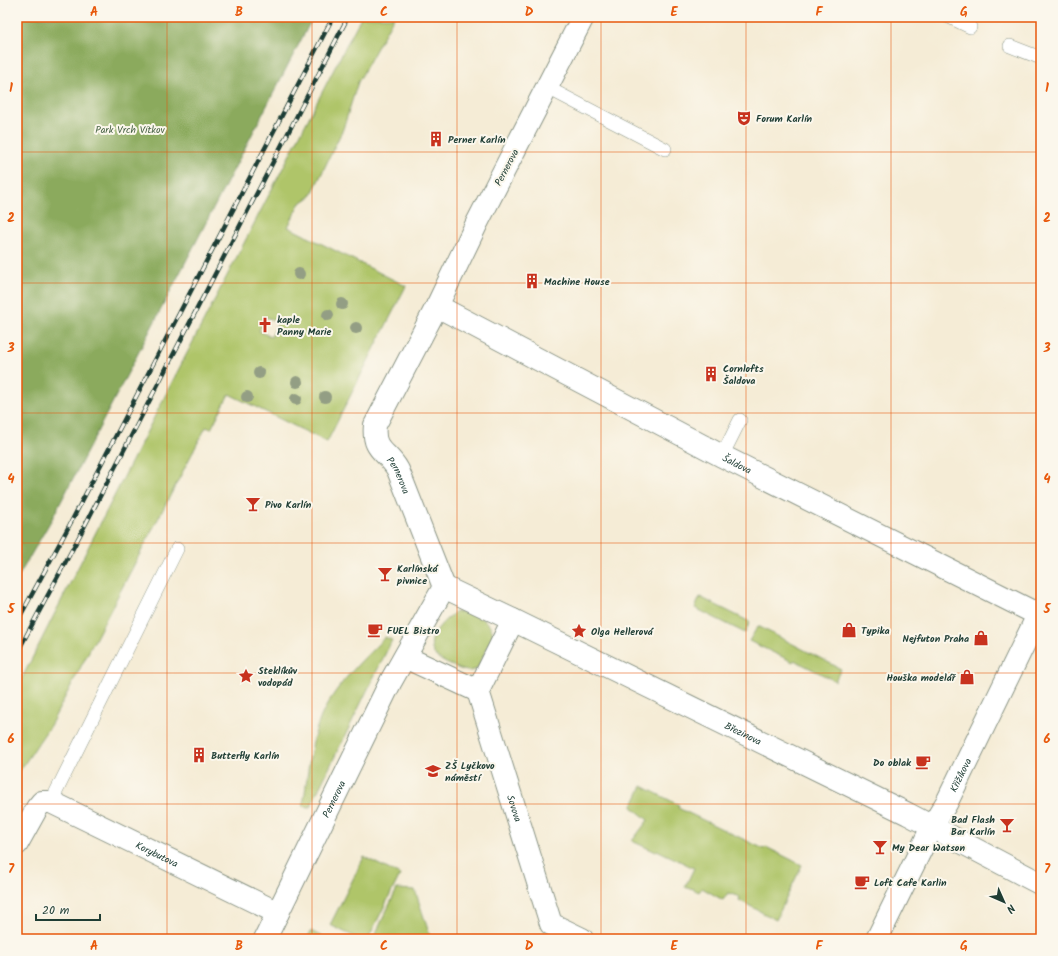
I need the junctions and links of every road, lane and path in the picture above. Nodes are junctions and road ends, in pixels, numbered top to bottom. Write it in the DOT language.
graph roads {
  1 [pos="583,17"];
  2 [pos="949,17"];
  3 [pos="970,27"];
  4 [pos="1010,46"];
  5 [pos="1041,58"];
  6 [pos="548,88"];
  7 [pos="666,149"];
  8 [pos="436,306"];
  9 [pos="740,420"];
  10 [pos="722,456"];
  11 [pos="176,549"];
  12 [pos="444,587"];
  13 [pos="1040,613"];
  14 [pos="514,620"];
  15 [pos="405,657"];
  16 [pos="478,691"];
  17 [pos="44,805"];
  18 [pos="932,827"];
  19 [pos="17,844"];
  20 [pos="1041,884"];
  21 [pos="278,913"];
  22 [pos="265,939"];
  23 [pos="582,939"];
  24 [pos="877,939"];
  1 -- 6 [label="street, Pernerova"];
  2 -- 3 [label="lane"];
  4 -- 5 [label="lane"];
  6 -- 7 [label="lane"];
  6 -- 8 [label="street, Pernerova"];
  8 -- 10 [label="street, Šaldova"];
  8 -- 12 [label="street, Pernerova"];
  9 -- 10 [label="lane"];
  10 -- 13 [label="street, Šaldova"];
  11 -- 17 [label="lane"];
  12 -- 14 [label="street, Březinova"];
  12 -- 15 [label="street, Pernerova"];
  13 -- 18 [label="street, Křižíkova"];
  14 -- 16 [label="street"];
  14 -- 18 [label="street, Březinova"];
  15 -- 16 [label="street"];
  15 -- 21 [label="street, Pernerova"];
  16 -- 23 [label="street, Sovova"];
  17 -- 19 [label="street"];
  17 -- 21 [label="street, Korybutova"];
  18 -- 20 [label="street, Březinova"];
  18 -- 24 [label="street, Křižíkova"];
  21 -- 22 [label="street, Pernerova"];
}
